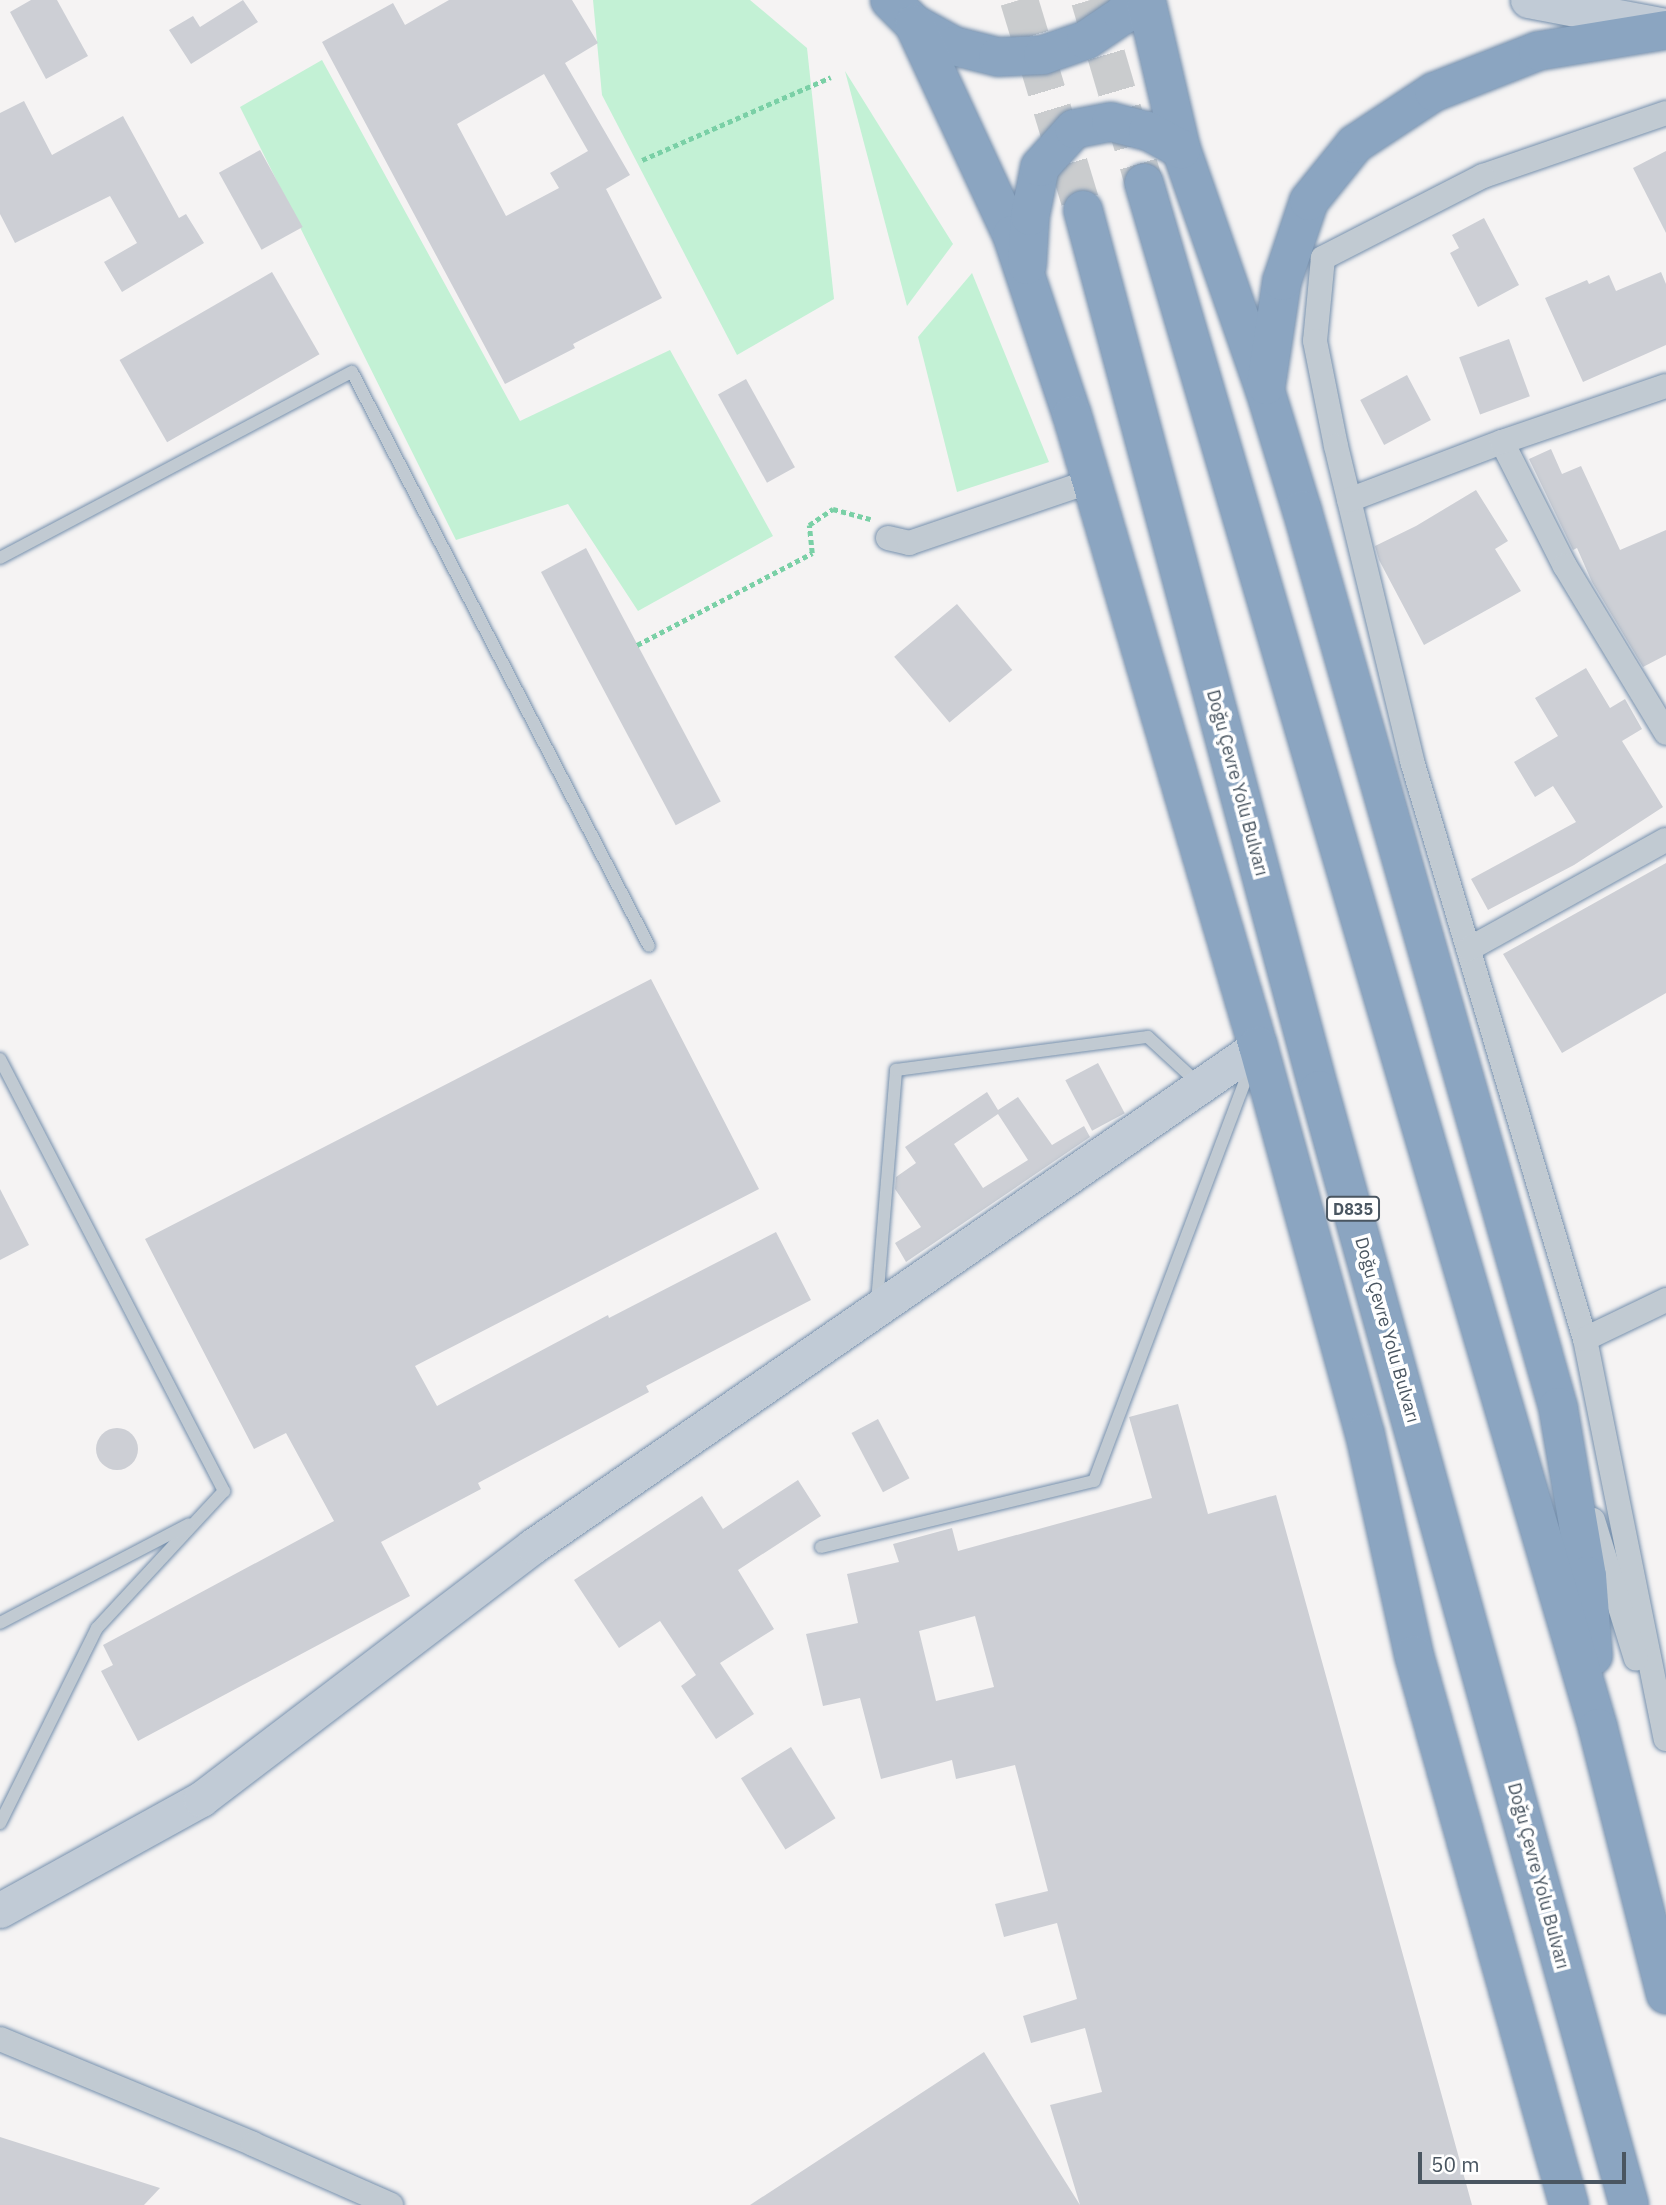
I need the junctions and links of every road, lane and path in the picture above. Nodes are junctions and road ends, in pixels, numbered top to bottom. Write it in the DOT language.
graph roads {
  1 [pos="1135,0"];
  2 [pos="1146,0"];
  3 [pos="1528,0"];
  4 [pos="902,12"];
  5 [pos="1666,28"];
  6 [pos="831,77"];
  7 [pos="1666,113"];
  8 [pos="1181,149"];
  9 [pos="642,160"];
  10 [pos="1144,183"];
  11 [pos="1083,211"];
  12 [pos="1027,273"];
  13 [pos="1666,386"];
  14 [pos="1265,390"];
  15 [pos="1502,442"];
  16 [pos="1091,481"];
  17 [pos="1349,500"];
  18 [pos="882,529"];
  19 [pos="0,558"];
  20 [pos="637,645"];
  21 [pos="1666,733"];
  22 [pos="1666,840"];
  23 [pos="649,946"];
  24 [pos="1469,949"];
  25 [pos="1258,1046"];
  26 [pos="0,1059"];
  27 [pos="1201,1085"];
  28 [pos="1666,1300"];
  29 [pos="877,1309"];
  30 [pos="1586,1339"];
  31 [pos="1558,1407"];
  32 [pos="198,1518"];
  33 [pos="821,1547"];
  34 [pos="0,1623"];
  35 [pos="1598,1728"];
  36 [pos="1666,1739"];
  37 [pos="1666,1756"];
  38 [pos="0,1823"];
  39 [pos="0,1910"];
  40 [pos="1666,1994"];
  41 [pos="0,2039"];
  42 [pos="391,2205"];
  43 [pos="1569,2205"];
  44 [pos="1629,2205"];
  1 -- 4 [label="highway"];
  2 -- 8 [label="highway"];
  3 -- 5 [label="main road"];
  4 -- 12 [label="highway"];
  5 -- 14 [label="highway"];
  6 -- 9 [label="path"];
  7 -- 17 [label="street"];
  8 -- 12 [label="highway"];
  8 -- 14 [label="highway"];
  10 -- 35 [label="highway"];
  11 -- 44 [label="highway, Doğu Çevre Yolu Bulvarı / D835"];
  12 -- 16 [label="highway"];
  13 -- 15 [label="street"];
  14 -- 31 [label="highway"];
  15 -- 17 [label="street"];
  15 -- 21 [label="street"];
  16 -- 18 [label="street"];
  16 -- 25 [label="highway"];
  17 -- 24 [label="street"];
  18 -- 20 [label="path"];
  19 -- 23 [label="lane"];
  22 -- 24 [label="street"];
  24 -- 30 [label="street"];
  25 -- 27 [label="main road"];
  25 -- 33 [label="lane"];
  25 -- 43 [label="highway"];
  26 -- 32 [label="lane"];
  27 -- 29 [label="main road"];
  27 -- 29 [label="lane"];
  28 -- 30 [label="street"];
  29 -- 39 [label="main road"];
  30 -- 36 [label="street"];
  31 -- 35 [label="highway"];
  31 -- 37 [label="street"];
  32 -- 34 [label="lane"];
  32 -- 38 [label="lane"];
  35 -- 40 [label="highway"];
  41 -- 42 [label="street"];
}
